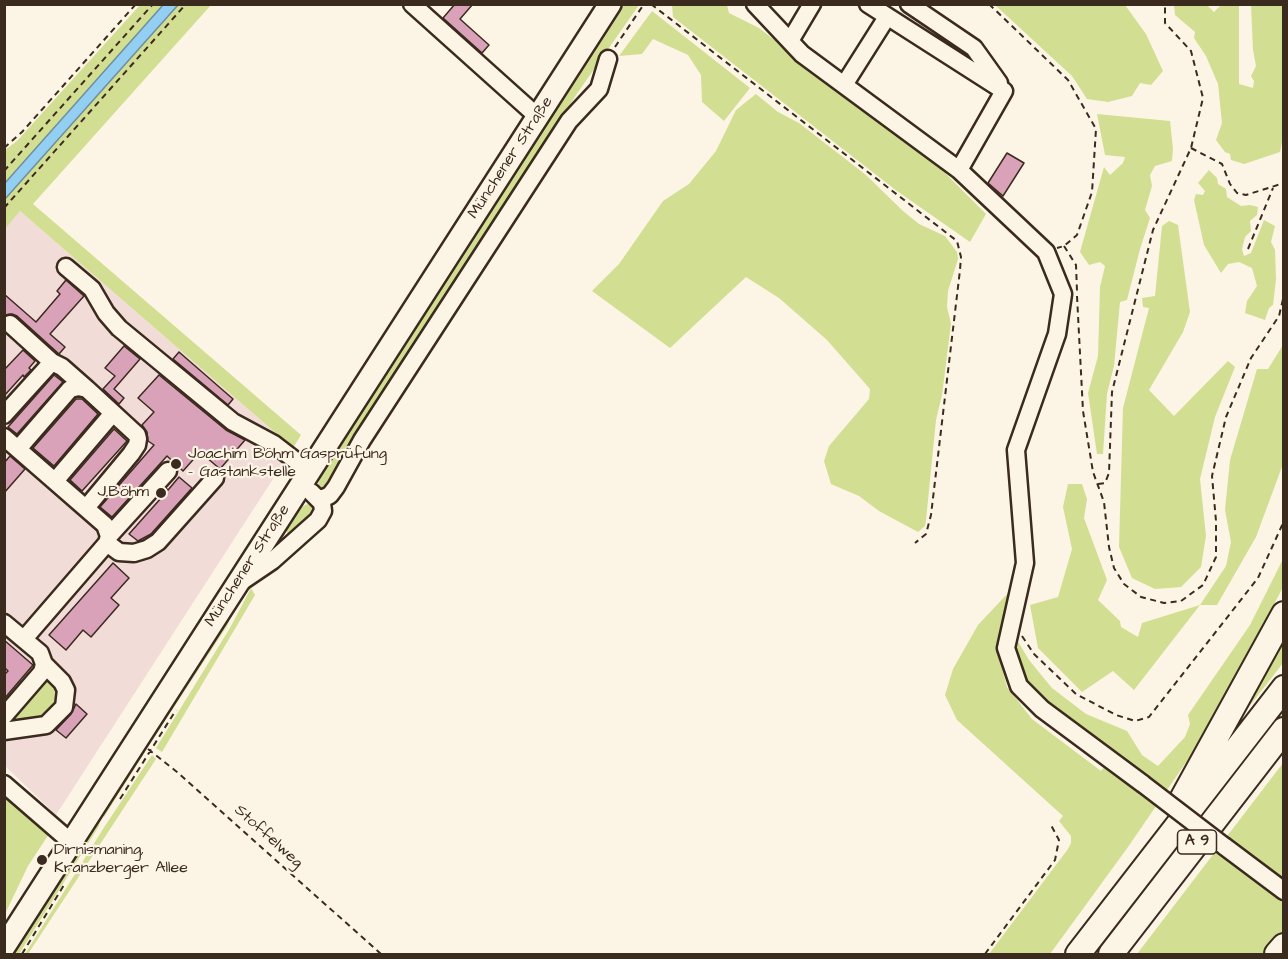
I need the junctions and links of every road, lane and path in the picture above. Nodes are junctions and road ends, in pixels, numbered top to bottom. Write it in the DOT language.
graph roads {
  1 [pos="136,4"];
  2 [pos="153,4"];
  3 [pos="186,4"];
  4 [pos="412,4"];
  5 [pos="610,4"];
  6 [pos="644,4"];
  7 [pos="651,4"];
  8 [pos="755,4"];
  9 [pos="812,4"];
  10 [pos="868,4"];
  11 [pos="909,4"];
  12 [pos="989,4"];
  13 [pos="1165,4"];
  14 [pos="887,17"];
  15 [pos="790,41"];
  16 [pos="608,58"];
  17 [pos="844,85"];
  18 [pos="1004,91"];
  19 [pos="538,117"];
  20 [pos="4,147"];
  21 [pos="1191,148"];
  22 [pos="959,170"];
  23 [pos="4,171"];
  24 [pos="1284,183"];
  25 [pos="1273,188"];
  26 [pos="4,208"];
  27 [pos="1064,246"];
  28 [pos="1248,249"];
  29 [pos="1046,252"];
  30 [pos="66,267"];
  31 [pos="1284,295"];
  32 [pos="10,324"];
  33 [pos="52,362"];
  34 [pos="87,389"];
  35 [pos="113,412"];
  36 [pos="4,415"];
  37 [pos="4,437"];
  38 [pos="18,449"];
  39 [pos="168,471"];
  40 [pos="305,477"];
  41 [pos="214,478"];
  42 [pos="55,481"];
  43 [pos="1098,484"];
  44 [pos="319,498"];
  45 [pos="86,508"];
  46 [pos="1284,520"];
  47 [pos="108,539"];
  48 [pos="915,543"];
  49 [pos="237,585"];
  50 [pos="1284,615"];
  51 [pos="1012,622"];
  52 [pos="4,623"];
  53 [pos="24,639"];
  54 [pos="44,664"];
  55 [pos="1284,688"];
  56 [pos="4,716"];
  57 [pos="1284,730"];
  58 [pos="4,731"];
  59 [pos="135,742"];
  60 [pos="4,784"];
  61 [pos="1051,825"];
  62 [pos="71,842"];
  63 [pos="1143,872"];
  64 [pos="1284,891"];
  65 [pos="1284,946"];
  66 [pos="4,947"];
  67 [pos="381,954"];
  68 [pos="985,954"];
  69 [pos="1078,954"];
  70 [pos="1111,954"];
  71 [pos="1277,954"];
  1 -- 20 [label="path"];
  2 -- 23 [label="path"];
  3 -- 26 [label="path"];
  4 -- 19 [label="street"];
  5 -- 19 [label="main road, Münchener Straße"];
  6 -- 16 [label="path"];
  7 -- 48 [label="path"];
  8 -- 15 [label="street"];
  9 -- 15 [label="street"];
  10 -- 14 [label="street"];
  11 -- 18 [label="street"];
  12 -- 27 [label="path"];
  13 -- 21 [label="path"];
  14 -- 17 [label="street"];
  14 -- 18 [label="street"];
  15 -- 17 [label="street"];
  16 -- 44 [label="street"];
  17 -- 22 [label="street"];
  18 -- 22 [label="street"];
  19 -- 40 [label="main road, Münchener Straße"];
  21 -- 25 [label="path"];
  21 -- 43 [label="path"];
  22 -- 29 [label="street"];
  24 -- 25 [label="path"];
  25 -- 28 [label="path"];
  27 -- 29 [label="path"];
  27 -- 43 [label="path"];
  29 -- 51 [label="street"];
  30 -- 40 [label="street"];
  31 -- 43 [label="path"];
  32 -- 33 [label="street"];
  33 -- 34 [label="street"];
  33 -- 36 [label="street"];
  34 -- 35 [label="street"];
  34 -- 38 [label="street"];
  35 -- 42 [label="street"];
  35 -- 45 [label="street"];
  37 -- 38 [label="street"];
  38 -- 42 [label="street"];
  39 -- 47 [label="street"];
  40 -- 44 [label="street"];
  40 -- 49 [label="main road, Münchener Straße"];
  41 -- 47 [label="street"];
  42 -- 45 [label="street"];
  44 -- 49 [label="street"];
  45 -- 47 [label="street"];
  46 -- 51 [label="path"];
  47 -- 53 [label="street"];
  49 -- 59 [label="main road, Münchener Straße"];
  50 -- 63 [label="highway"];
  51 -- 64 [label="street, bridge"];
  52 -- 53 [label="street"];
  53 -- 54 [label="street"];
  54 -- 56 [label="street"];
  54 -- 58 [label="street"];
  55 -- 63 [label="highway, A 9"];
  57 -- 70 [label="highway, A 9"];
  59 -- 62 [label="main road, Münchener Straße"];
  59 -- 67 [label="path, Stoffelweg"];
  60 -- 62 [label="street"];
  61 -- 68 [label="path"];
  62 -- 66 [label="main road, Münchener Straße"];
  63 -- 69 [label="highway, A 9"];
  65 -- 71 [label="highway"];
}
